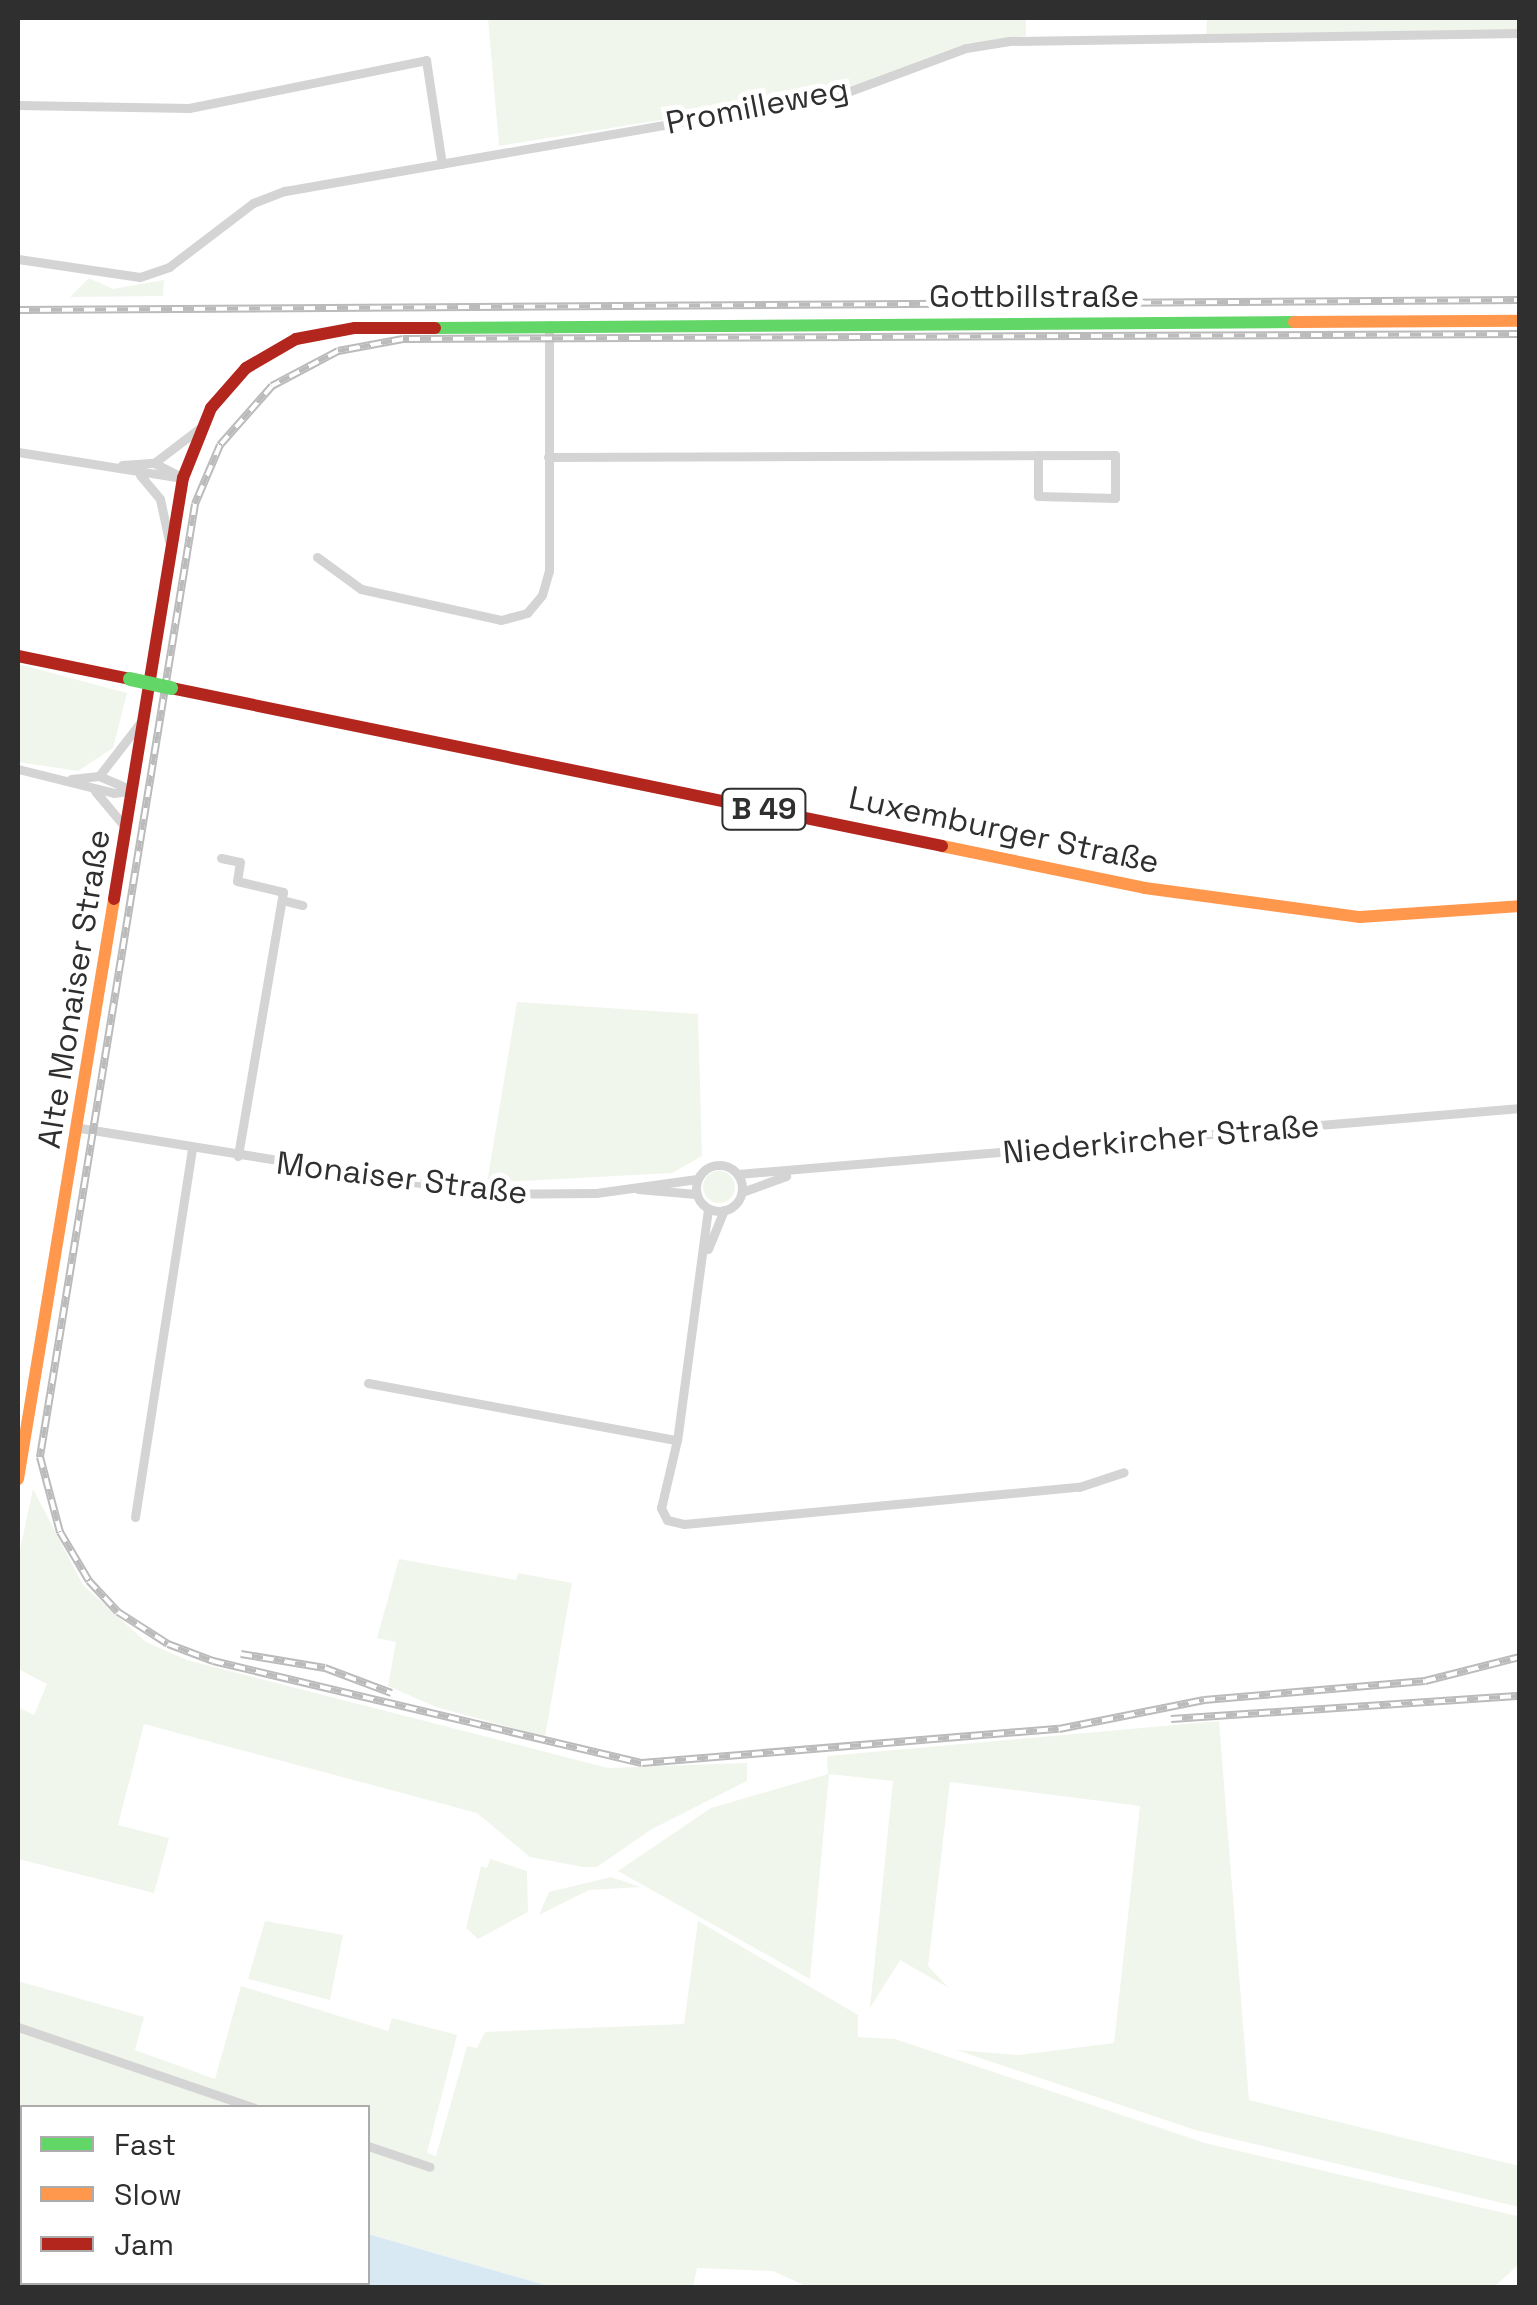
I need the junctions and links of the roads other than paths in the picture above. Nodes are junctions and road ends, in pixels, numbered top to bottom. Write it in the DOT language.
graph roads {
  1 [pos="1520,33"];
  2 [pos="18,105"];
  3 [pos="442,164"];
  4 [pos="18,258"];
  5 [pos="1520,320"];
  6 [pos="549,325"];
  7 [pos="201,427"];
  8 [pos="18,452"];
  9 [pos="1038,456"];
  10 [pos="548,457"];
  11 [pos="154,463"];
  12 [pos="115,466"];
  13 [pos="138,473"];
  14 [pos="183,478"];
  15 [pos="170,546"];
  16 [pos="317,557"];
  17 [pos="18,656"];
  18 [pos="148,684"];
  19 [pos="142,719"];
  20 [pos="18,769"];
  21 [pos="99,776"];
  22 [pos="68,779"];
  23 [pos="92,789"];
  24 [pos="132,790"];
  25 [pos="126,829"];
  26 [pos="245,850"];
  27 [pos="221,858"];
  28 [pos="240,862"];
  29 [pos="282,900"];
  30 [pos="302,904"];
  31 [pos="1520,906"];
  32 [pos="1520,1108"];
  33 [pos="80,1128"];
  34 [pos="192,1148"];
  35 [pos="238,1156"];
  36 [pos="804,1172"];
  37 [pos="738,1174"];
  38 [pos="697,1179"];
  39 [pos="625,1188"];
  40 [pos="742,1192"];
  41 [pos="696,1194"];
  42 [pos="708,1209"];
  43 [pos="724,1210"];
  44 [pos="703,1261"];
  45 [pos="368,1382"];
  46 [pos="677,1440"];
  47 [pos="1124,1472"];
  48 [pos="18,1479"];
  49 [pos="136,1517"];
  50 [pos="18,2027"];
  51 [pos="245,2105"];
  52 [pos="370,2147"];
  53 [pos="430,2167"];
  1 -- 3 [label="street, Promilleweg"];
  2 -- 3 [label="street"];
  3 -- 4 [label="street, Promilleweg"];
  5 -- 6 [label="street, Gottbillstraße"];
  6 -- 7 [label="street, Gottbillstraße"];
  6 -- 10 [label="street"];
  7 -- 11 [label="street"];
  7 -- 14 [label="street, Gottbillstraße"];
  8 -- 12 [label="street"];
  9 -- 9 [label="street"];
  9 -- 10 [label="street"];
  10 -- 16 [label="street"];
  11 -- 12 [label="street"];
  11 -- 14 [label="street"];
  12 -- 13 [label="street"];
  13 -- 14 [label="street"];
  13 -- 15 [label="street"];
  14 -- 15 [label="street, Gottbillstraße"];
  15 -- 18 [label="street, Gottbillstraße"];
  17 -- 31 [label="street, Luxemburger Straße / B 49, bridge"];
  18 -- 19 [label="street, Alte Monaiser Straße"];
  19 -- 21 [label="street"];
  19 -- 24 [label="street, Alte Monaiser Straße"];
  20 -- 22 [label="street"];
  21 -- 22 [label="street"];
  21 -- 24 [label="street"];
  22 -- 23 [label="street"];
  23 -- 24 [label="street"];
  23 -- 25 [label="street"];
  24 -- 25 [label="street, Alte Monaiser Straße"];
  25 -- 33 [label="street, Alte Monaiser Straße"];
  26 -- 28 [label="street"];
  27 -- 28 [label="street"];
  28 -- 29 [label="street"];
  29 -- 30 [label="street"];
  29 -- 35 [label="street, Monaiser Straße"];
  32 -- 36 [label="street, Niederkircher Straße"];
  33 -- 34 [label="street, Monaiser Straße"];
  33 -- 48 [label="street, Alte Monaiser Straße"];
  34 -- 35 [label="street, Monaiser Straße"];
  34 -- 49 [label="street"];
  35 -- 39 [label="street, Monaiser Straße"];
  36 -- 37 [label="street, Niederkircher Straße"];
  36 -- 40 [label="street, Niederkircher Straße"];
  37 -- 38 [label="street"];
  37 -- 40 [label="street"];
  38 -- 39 [label="street, Monaiser Straße"];
  38 -- 41 [label="street"];
  39 -- 41 [label="street, Monaiser Straße"];
  40 -- 43 [label="street"];
  41 -- 42 [label="street"];
  42 -- 43 [label="street"];
  42 -- 44 [label="street"];
  43 -- 44 [label="street"];
  44 -- 46 [label="street"];
  45 -- 46 [label="street"];
  46 -- 47 [label="street"];
  50 -- 51 [label="street"];
  52 -- 53 [label="street"];
}
